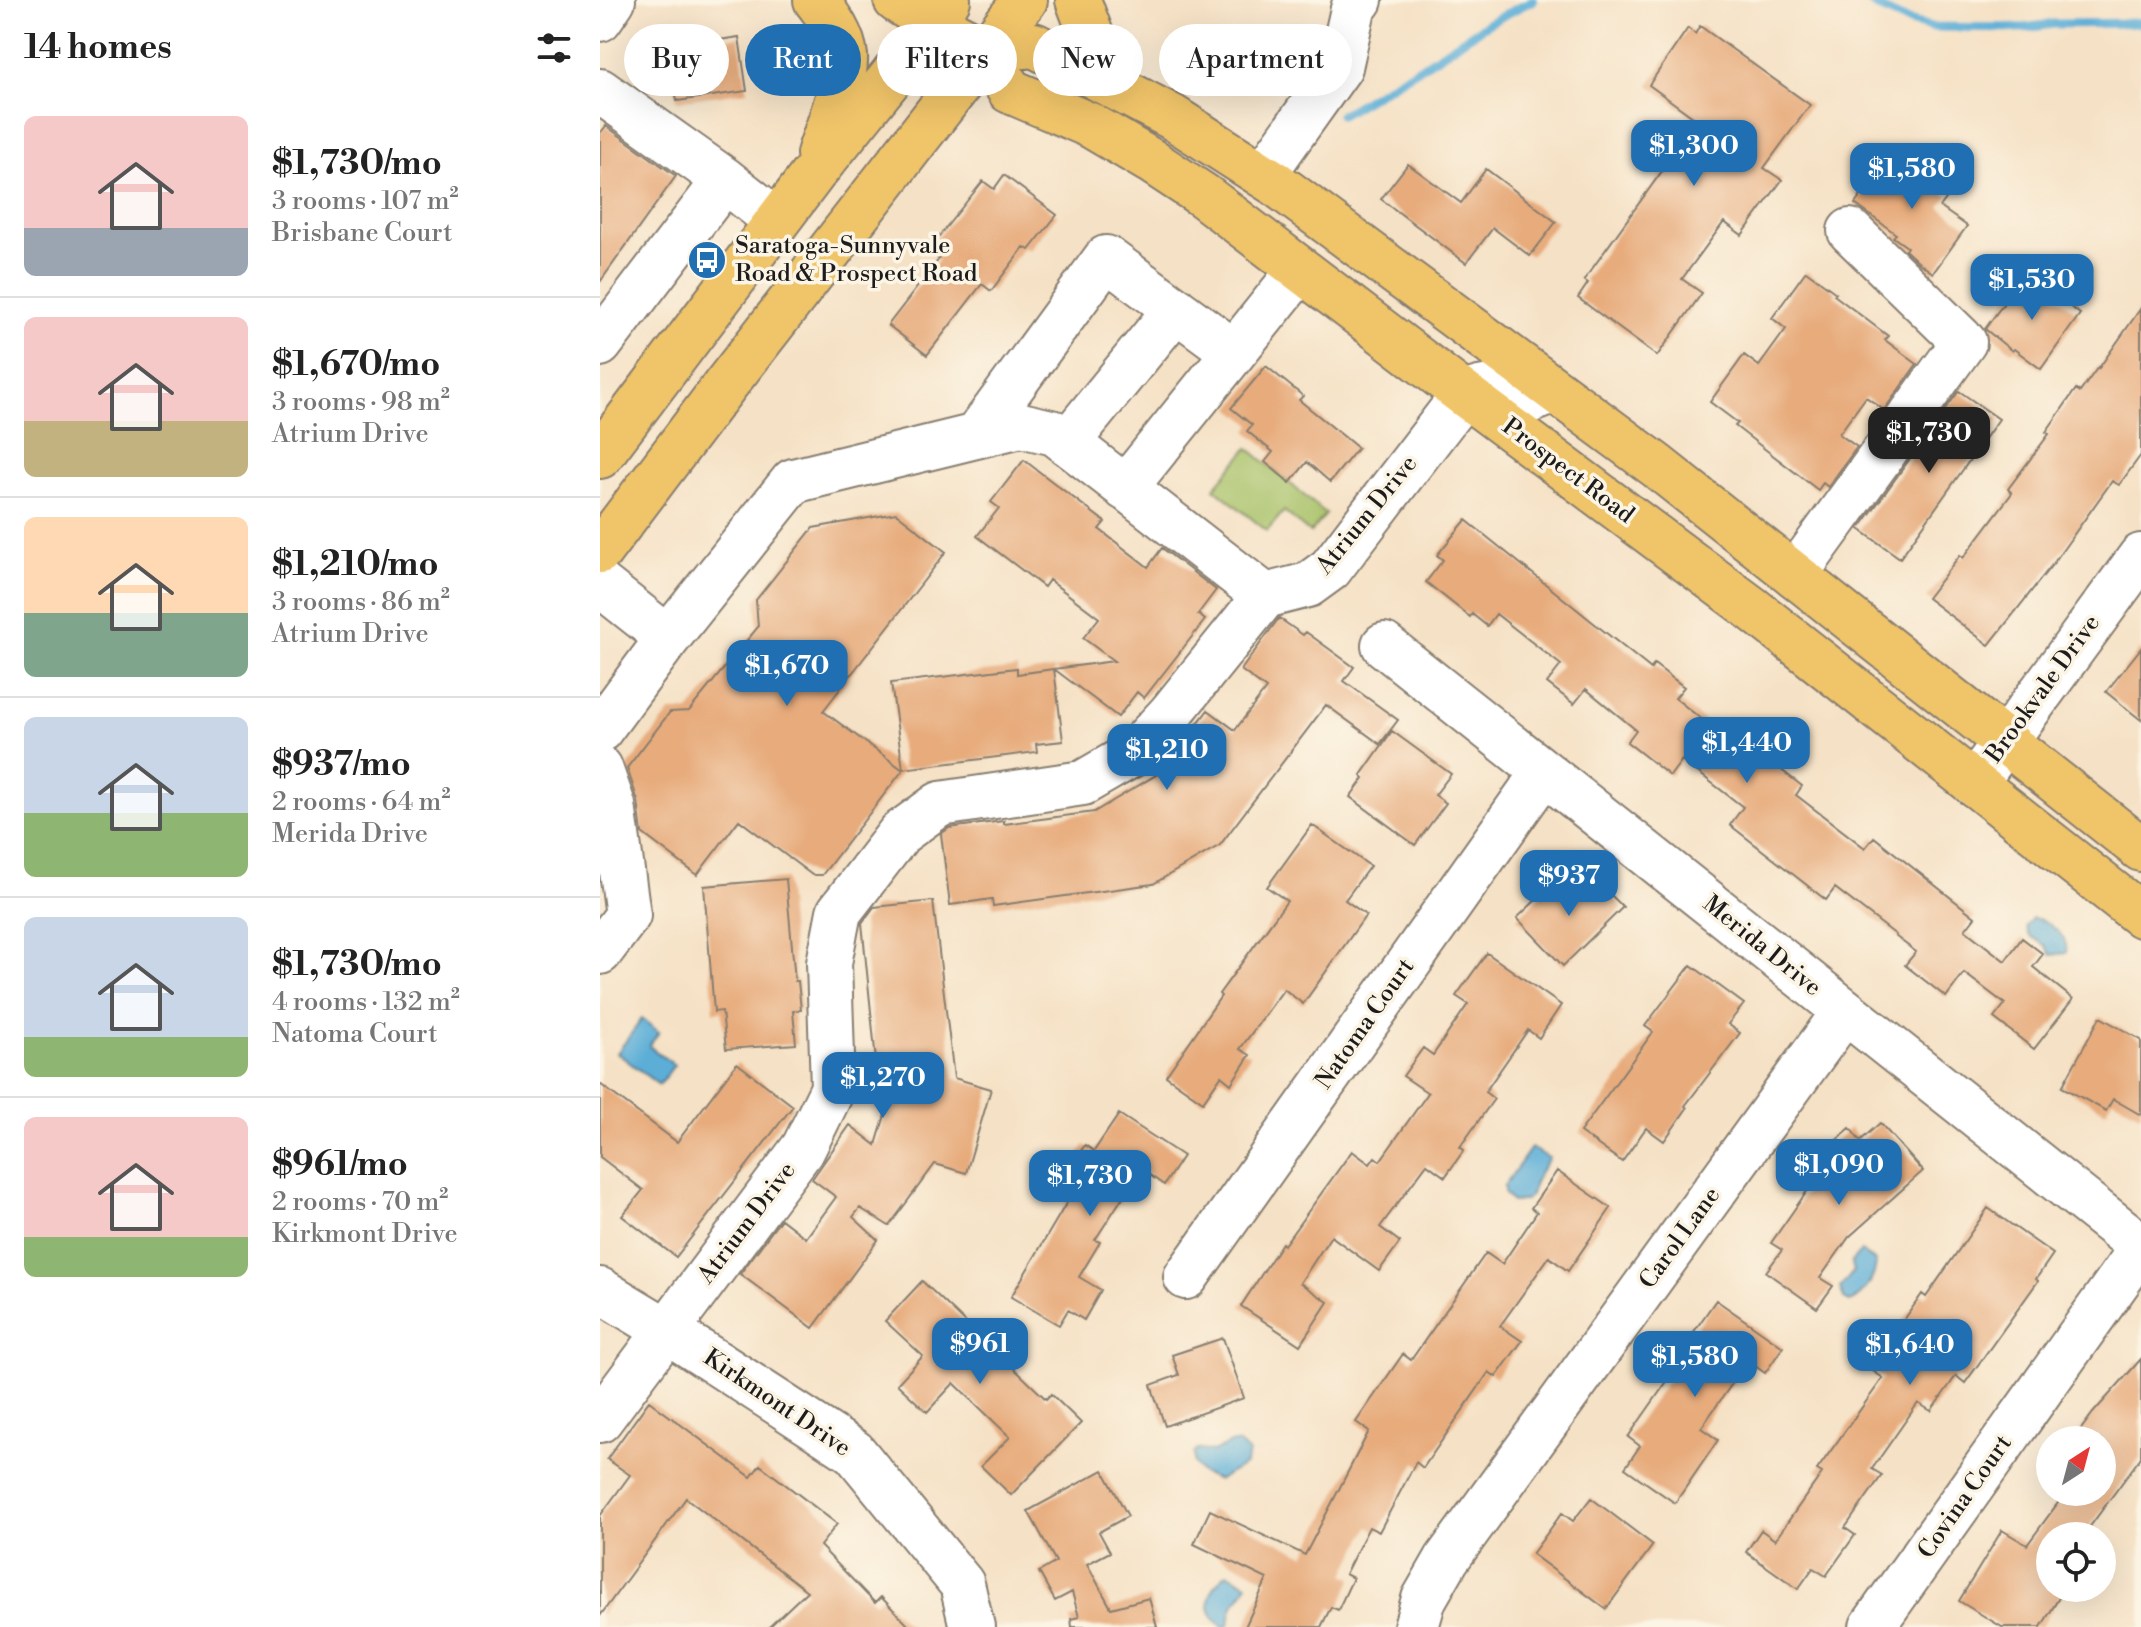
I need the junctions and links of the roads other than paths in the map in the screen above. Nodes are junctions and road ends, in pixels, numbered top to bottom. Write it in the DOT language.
graph roads {
  1 [pos="613,0"];
  2 [pos="816,0"];
  3 [pos="1025,0"];
  4 [pos="1078,0"];
  5 [pos="1360,0"];
  6 [pos="925,8"];
  7 [pos="600,19"];
  8 [pos="948,24"];
  9 [pos="1006,24"];
  10 [pos="1087,24"];
  11 [pos="600,91"];
  12 [pos="1017,94"];
  13 [pos="949,96"];
  14 [pos="1132,96"];
  15 [pos="813,174"];
  16 [pos="1263,175"];
  17 [pos="725,180"];
  18 [pos="777,221"];
  19 [pos="1850,231"];
  20 [pos="1300,270"];
  21 [pos="1176,309"];
  22 [pos="600,344"];
  23 [pos="1234,352"];
  24 [pos="1555,391"];
  25 [pos="1464,394"];
  26 [pos="976,436"];
  27 [pos="1067,443"];
  28 [pos="603,444"];
  29 [pos="1125,488"];
  30 [pos="600,551"];
  31 [pos="2141,556"];
  32 [pos="1795,575"];
  33 [pos="600,584"];
  34 [pos="1265,596"];
  35 [pos="668,638"];
  36 [pos="1384,645"];
  37 [pos="600,730"];
  38 [pos="2004,742"];
  39 [pos="600,768"];
  40 [pos="1544,772"];
  41 [pos="1974,784"];
  42 [pos="2141,849"];
  43 [pos="2141,915"];
  44 [pos="600,952"];
  45 [pos="1845,1011"];
  46 [pos="2141,1247"];
  47 [pos="1186,1277"];
  48 [pos="600,1290"];
  49 [pos="666,1330"];
  50 [pos="600,1420"];
  51 [pos="972,1627"];
  52 [pos="1416,1627"];
  53 [pos="1872,1627"];
  1 -- 7 [label="street"];
  2 -- 15 [label="main road"];
  3 -- 9 [label="main road"];
  4 -- 10 [label="main road"];
  5 -- 16 [label="street"];
  6 -- 8 [label="main road"];
  6 -- 15 [label="main road"];
  11 -- 17 [label="street"];
  12 -- 20 [label="main road, Prospect Road"];
  13 -- 30 [label="main road"];
  14 -- 16 [label="main road"];
  15 -- 18 [label="main road"];
  16 -- 24 [label="main road"];
  17 -- 18 [label="street"];
  17 -- 22 [label="street"];
  18 -- 28 [label="main road"];
  19 -- 32 [label="street"];
  20 -- 23 [label="street"];
  20 -- 25 [label="main road, Prospect Road"];
  21 -- 23 [label="street"];
  21 -- 26 [label="street"];
  21 -- 27 [label="street"];
  23 -- 29 [label="street"];
  24 -- 25 [label="street"];
  24 -- 32 [label="main road"];
  25 -- 34 [label="street, Atrium Drive"];
  25 -- 41 [label="main road, Prospect Road"];
  26 -- 27 [label="street"];
  26 -- 35 [label="street"];
  27 -- 29 [label="street"];
  29 -- 34 [label="street"];
  31 -- 38 [label="street, Brookvale Drive"];
  32 -- 38 [label="main road"];
  33 -- 35 [label="street"];
  34 -- 49 [label="street, Atrium Drive"];
  35 -- 37 [label="street"];
  36 -- 40 [label="street, Merida Drive"];
  38 -- 41 [label="street, Brookvale Drive"];
  38 -- 42 [label="main road"];
  39 -- 44 [label="street"];
  40 -- 45 [label="street, Merida Drive"];
  40 -- 47 [label="street, Natoma Court"];
  41 -- 43 [label="main road, Prospect Road"];
  45 -- 46 [label="street, Merida Drive"];
  45 -- 52 [label="street, Carol Lane"];
  46 -- 53 [label="street, Covina Court"];
  48 -- 49 [label="street, Kirkmont Drive"];
  49 -- 50 [label="street, Atrium Drive"];
  49 -- 51 [label="street, Kirkmont Drive"];
}
